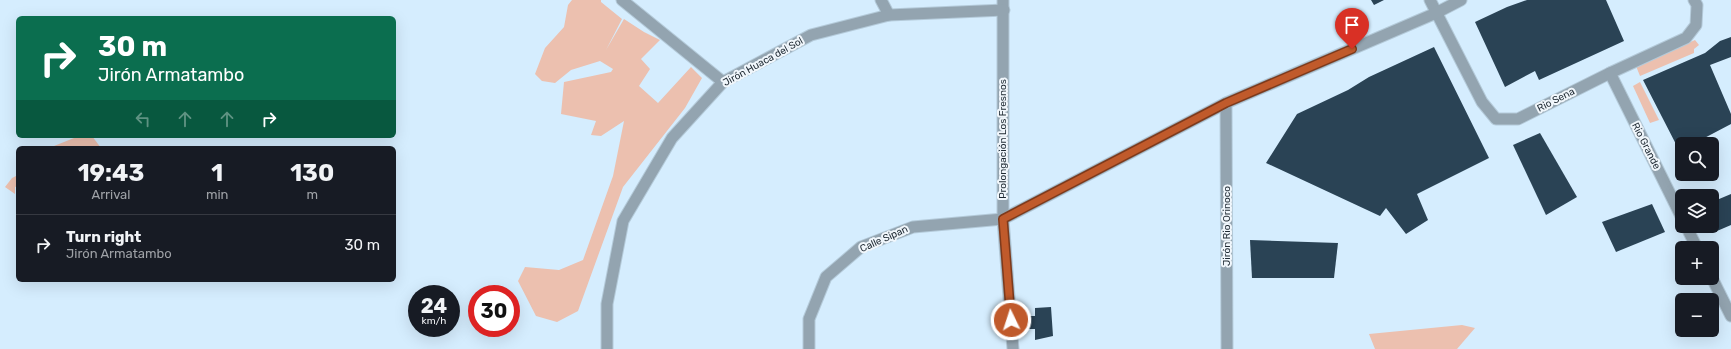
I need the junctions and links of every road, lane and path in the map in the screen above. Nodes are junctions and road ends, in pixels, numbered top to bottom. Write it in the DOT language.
graph roads {
  1 [pos="622,0"];
  2 [pos="882,0"];
  3 [pos="1430,0"];
  4 [pos="1461,0"];
  5 [pos="1694,0"];
  6 [pos="1003,5"];
  7 [pos="1436,13"];
  8 [pos="889,15"];
  9 [pos="1610,74"];
  10 [pos="723,82"];
  11 [pos="1226,103"];
  12 [pos="1675,204"];
  13 [pos="1003,219"];
  14 [pos="1716,285"];
  15 [pos="1731,316"];
  16 [pos="607,349"];
  17 [pos="809,349"];
  18 [pos="1013,349"];
  19 [pos="1227,349"];
  1 -- 10 [label="street"];
  2 -- 8 [label="street"];
  3 -- 7 [label="street"];
  4 -- 7 [label="street"];
  5 -- 9 [label="street, Rio Sena"];
  6 -- 8 [label="street, Jirón Huaca del Sol"];
  6 -- 13 [label="street, Prolongación Los Fresnos"];
  7 -- 9 [label="street, Rio Sena"];
  7 -- 11 [label="street"];
  8 -- 10 [label="street, Jirón Huaca del Sol"];
  9 -- 12 [label="street, Rio Grande"];
  10 -- 16 [label="street, Jirón Huaca del Sol"];
  11 -- 13 [label="street"];
  11 -- 19 [label="street, Jirón Rio Orinoco"];
  13 -- 17 [label="street, Calle Sipan"];
  13 -- 18 [label="street, Prolongación Los Fresnos"];
  14 -- 15 [label="street"];
}
